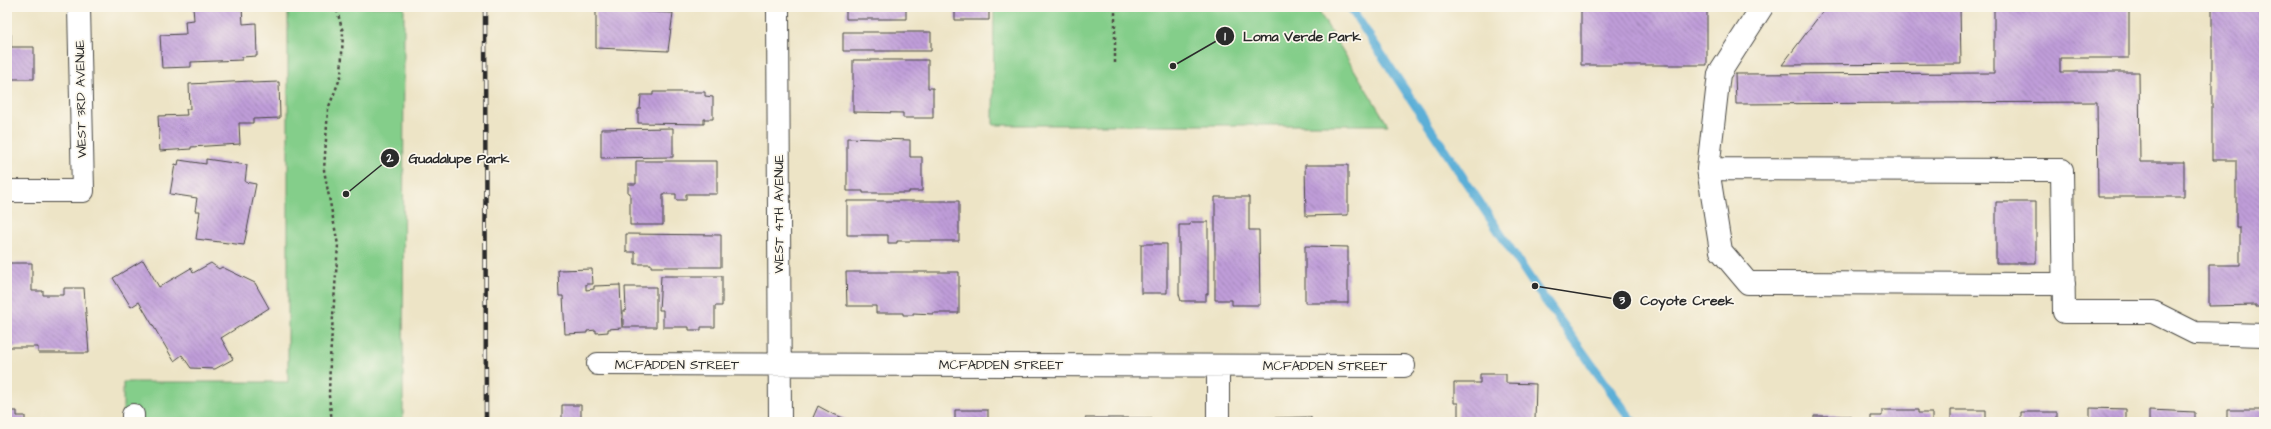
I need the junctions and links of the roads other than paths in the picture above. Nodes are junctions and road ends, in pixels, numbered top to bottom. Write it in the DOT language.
graph roads {
  1 [pos="78,7"];
  2 [pos="778,7"];
  3 [pos="1762,7"];
  4 [pos="1708,169"];
  5 [pos="7,191"];
  6 [pos="2064,284"];
  7 [pos="2264,334"];
  8 [pos="598,364"];
  9 [pos="780,365"];
  10 [pos="1218,366"];
  11 [pos="1404,366"];
  12 [pos="780,422"];
  13 [pos="1218,422"];
  1 -- 5 [label="street, WEST 3RD AVENUE"];
  2 -- 9 [label="street, WEST 4TH AVENUE"];
  3 -- 4 [label="street"];
  4 -- 6 [label="street"];
  4 -- 6 [label="street"];
  6 -- 7 [label="street"];
  8 -- 9 [label="street, MCFADDEN STREET"];
  9 -- 10 [label="street, MCFADDEN STREET"];
  9 -- 12 [label="street, WEST 4TH AVENUE"];
  10 -- 11 [label="street, MCFADDEN STREET"];
  10 -- 13 [label="street"];
}
